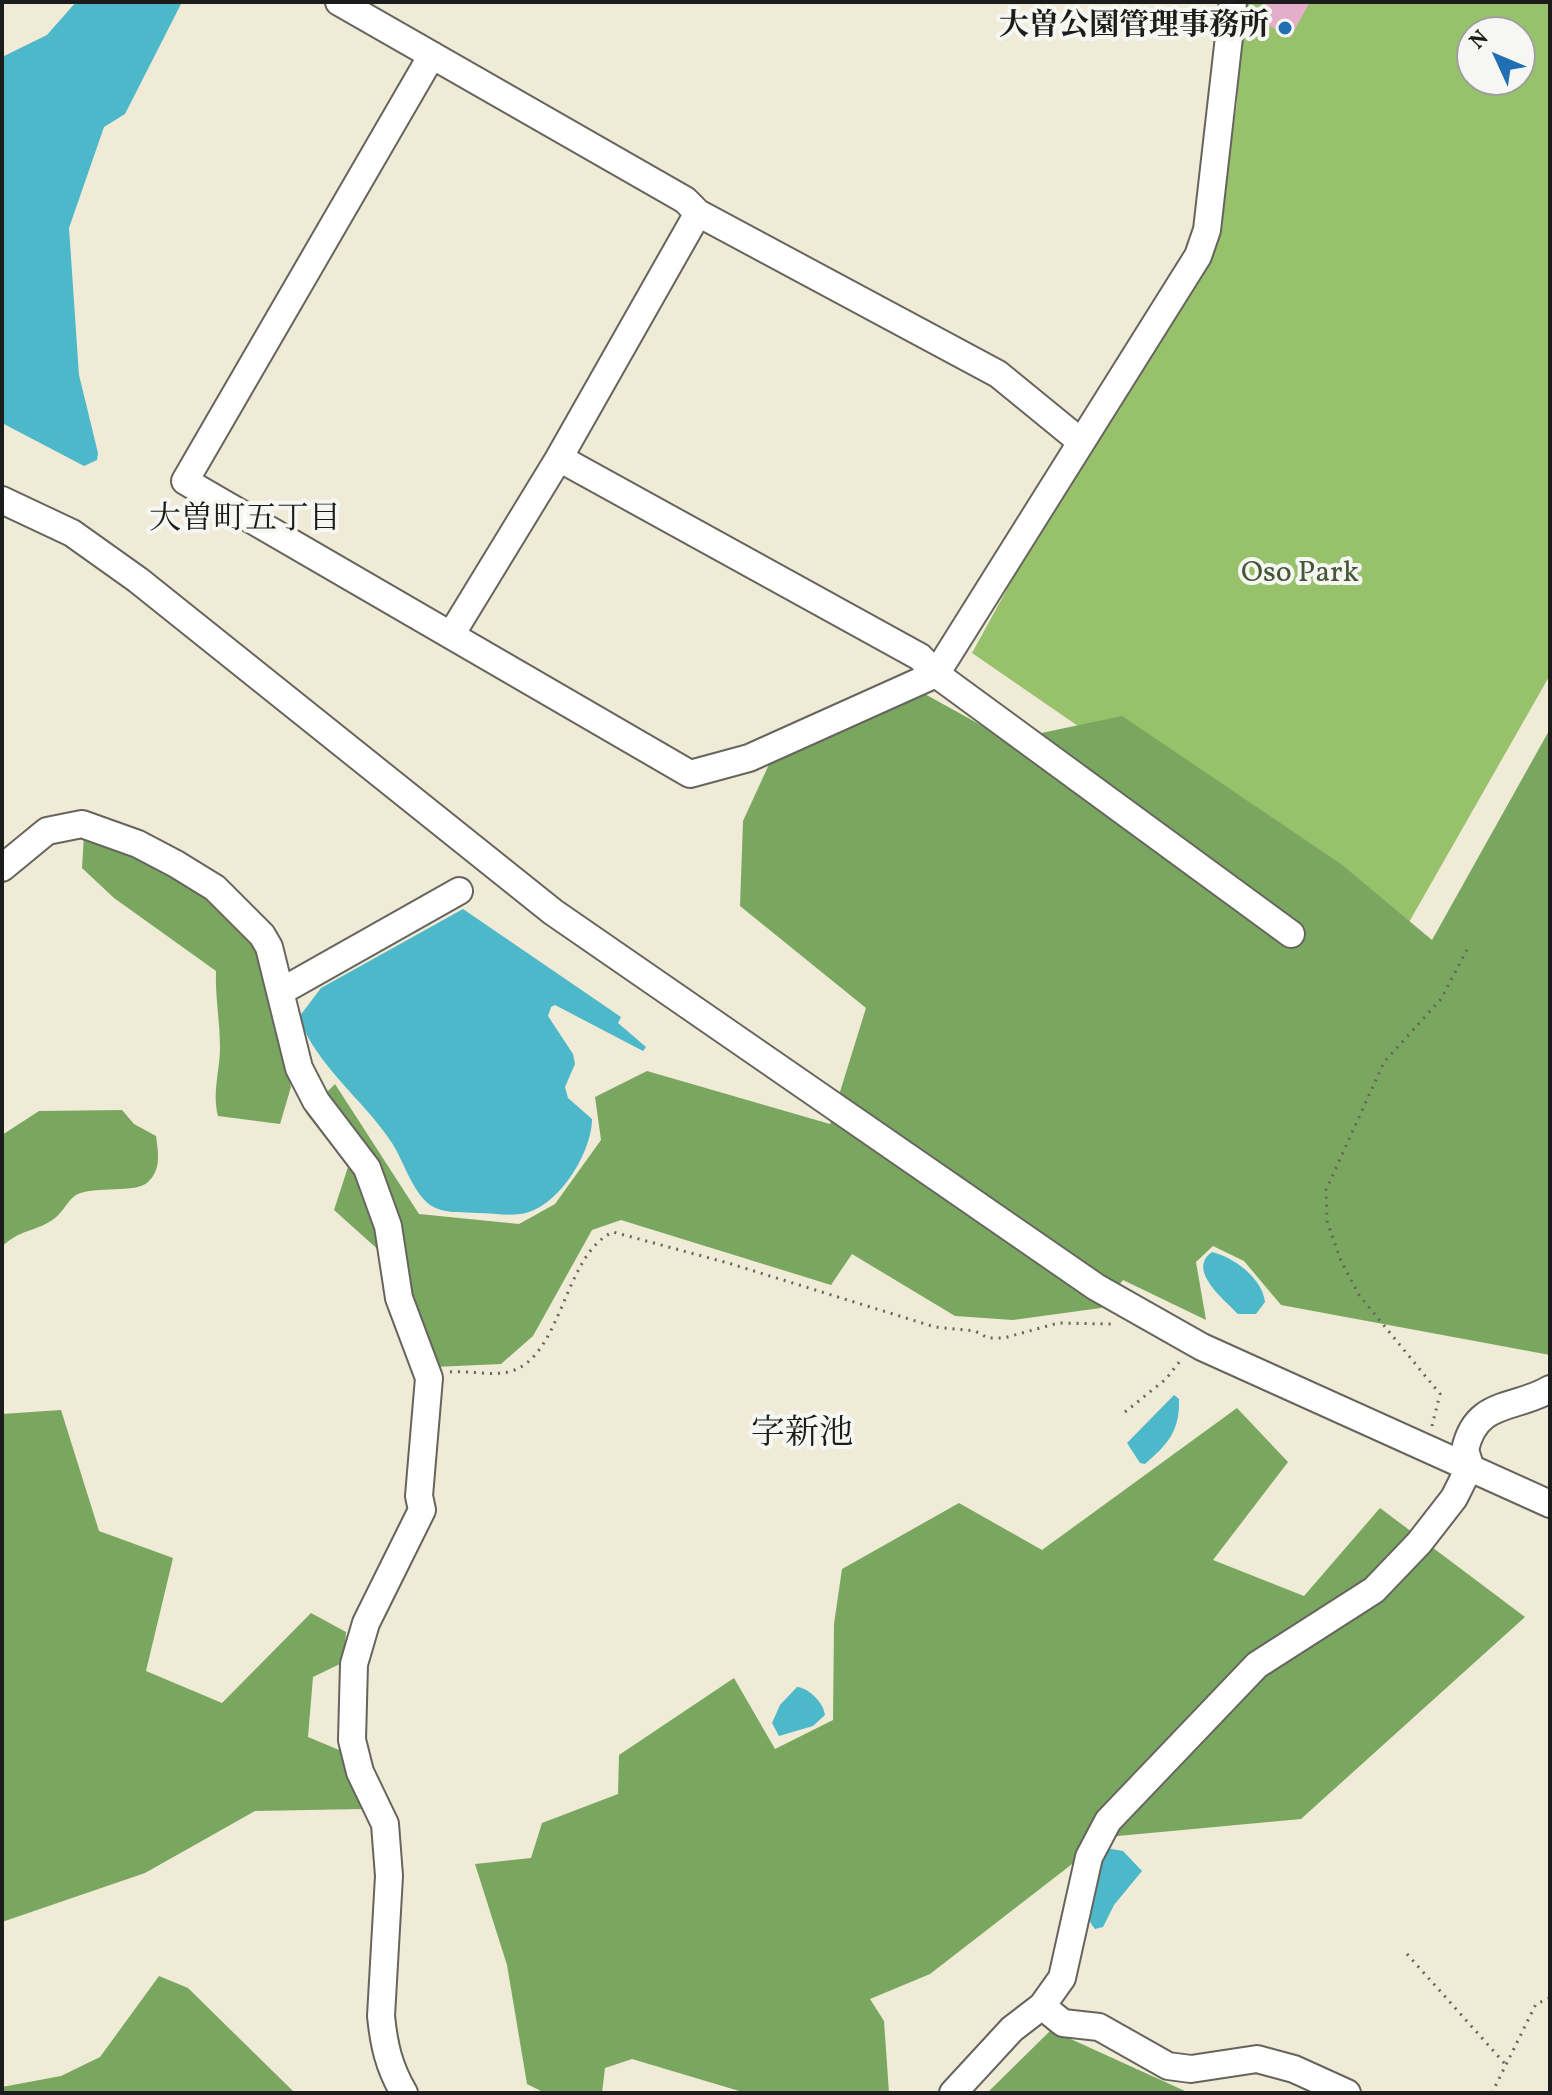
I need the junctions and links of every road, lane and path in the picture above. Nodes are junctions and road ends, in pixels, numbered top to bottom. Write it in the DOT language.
graph roads {
  1 [pos="339,2"];
  2 [pos="1233,2"];
  3 [pos="432,55"];
  4 [pos="698,213"];
  5 [pos="1080,441"];
  6 [pos="559,458"];
  7 [pos="2,500"];
  8 [pos="451,635"];
  9 [pos="936,674"];
  10 [pos="2,868"];
  11 [pos="459,891"];
  12 [pos="1291,934"];
  13 [pos="1468,948"];
  14 [pos="280,992"];
  15 [pos="1120,1323"];
  16 [pos="1182,1357"];
  17 [pos="429,1378"];
  18 [pos="1550,1389"];
  19 [pos="1125,1412"];
  20 [pos="1426,1448"];
  21 [pos="1470,1466"];
  22 [pos="1550,1504"];
  23 [pos="1407,1954"];
  24 [pos="1550,1998"];
  25 [pos="1042,2006"];
  26 [pos="1506,2065"];
  27 [pos="404,2093"];
  28 [pos="953,2093"];
  29 [pos="1347,2093"];
  30 [pos="1492,2093"];
  1 -- 3 [label="street"];
  2 -- 5 [label="street"];
  3 -- 4 [label="street"];
  3 -- 8 [label="street"];
  4 -- 5 [label="street"];
  4 -- 6 [label="street"];
  5 -- 9 [label="street"];
  6 -- 8 [label="street"];
  6 -- 9 [label="street"];
  7 -- 20 [label="street"];
  8 -- 9 [label="street"];
  9 -- 12 [label="street"];
  10 -- 14 [label="street"];
  11 -- 14 [label="street"];
  13 -- 20 [label="path"];
  14 -- 17 [label="street"];
  15 -- 17 [label="path"];
  16 -- 19 [label="path"];
  17 -- 27 [label="street"];
  18 -- 21 [label="street"];
  20 -- 21 [label="street"];
  21 -- 22 [label="street"];
  21 -- 25 [label="street"];
  23 -- 26 [label="path"];
  24 -- 26 [label="path"];
  25 -- 28 [label="street"];
  25 -- 29 [label="street"];
  26 -- 30 [label="path"];
}
